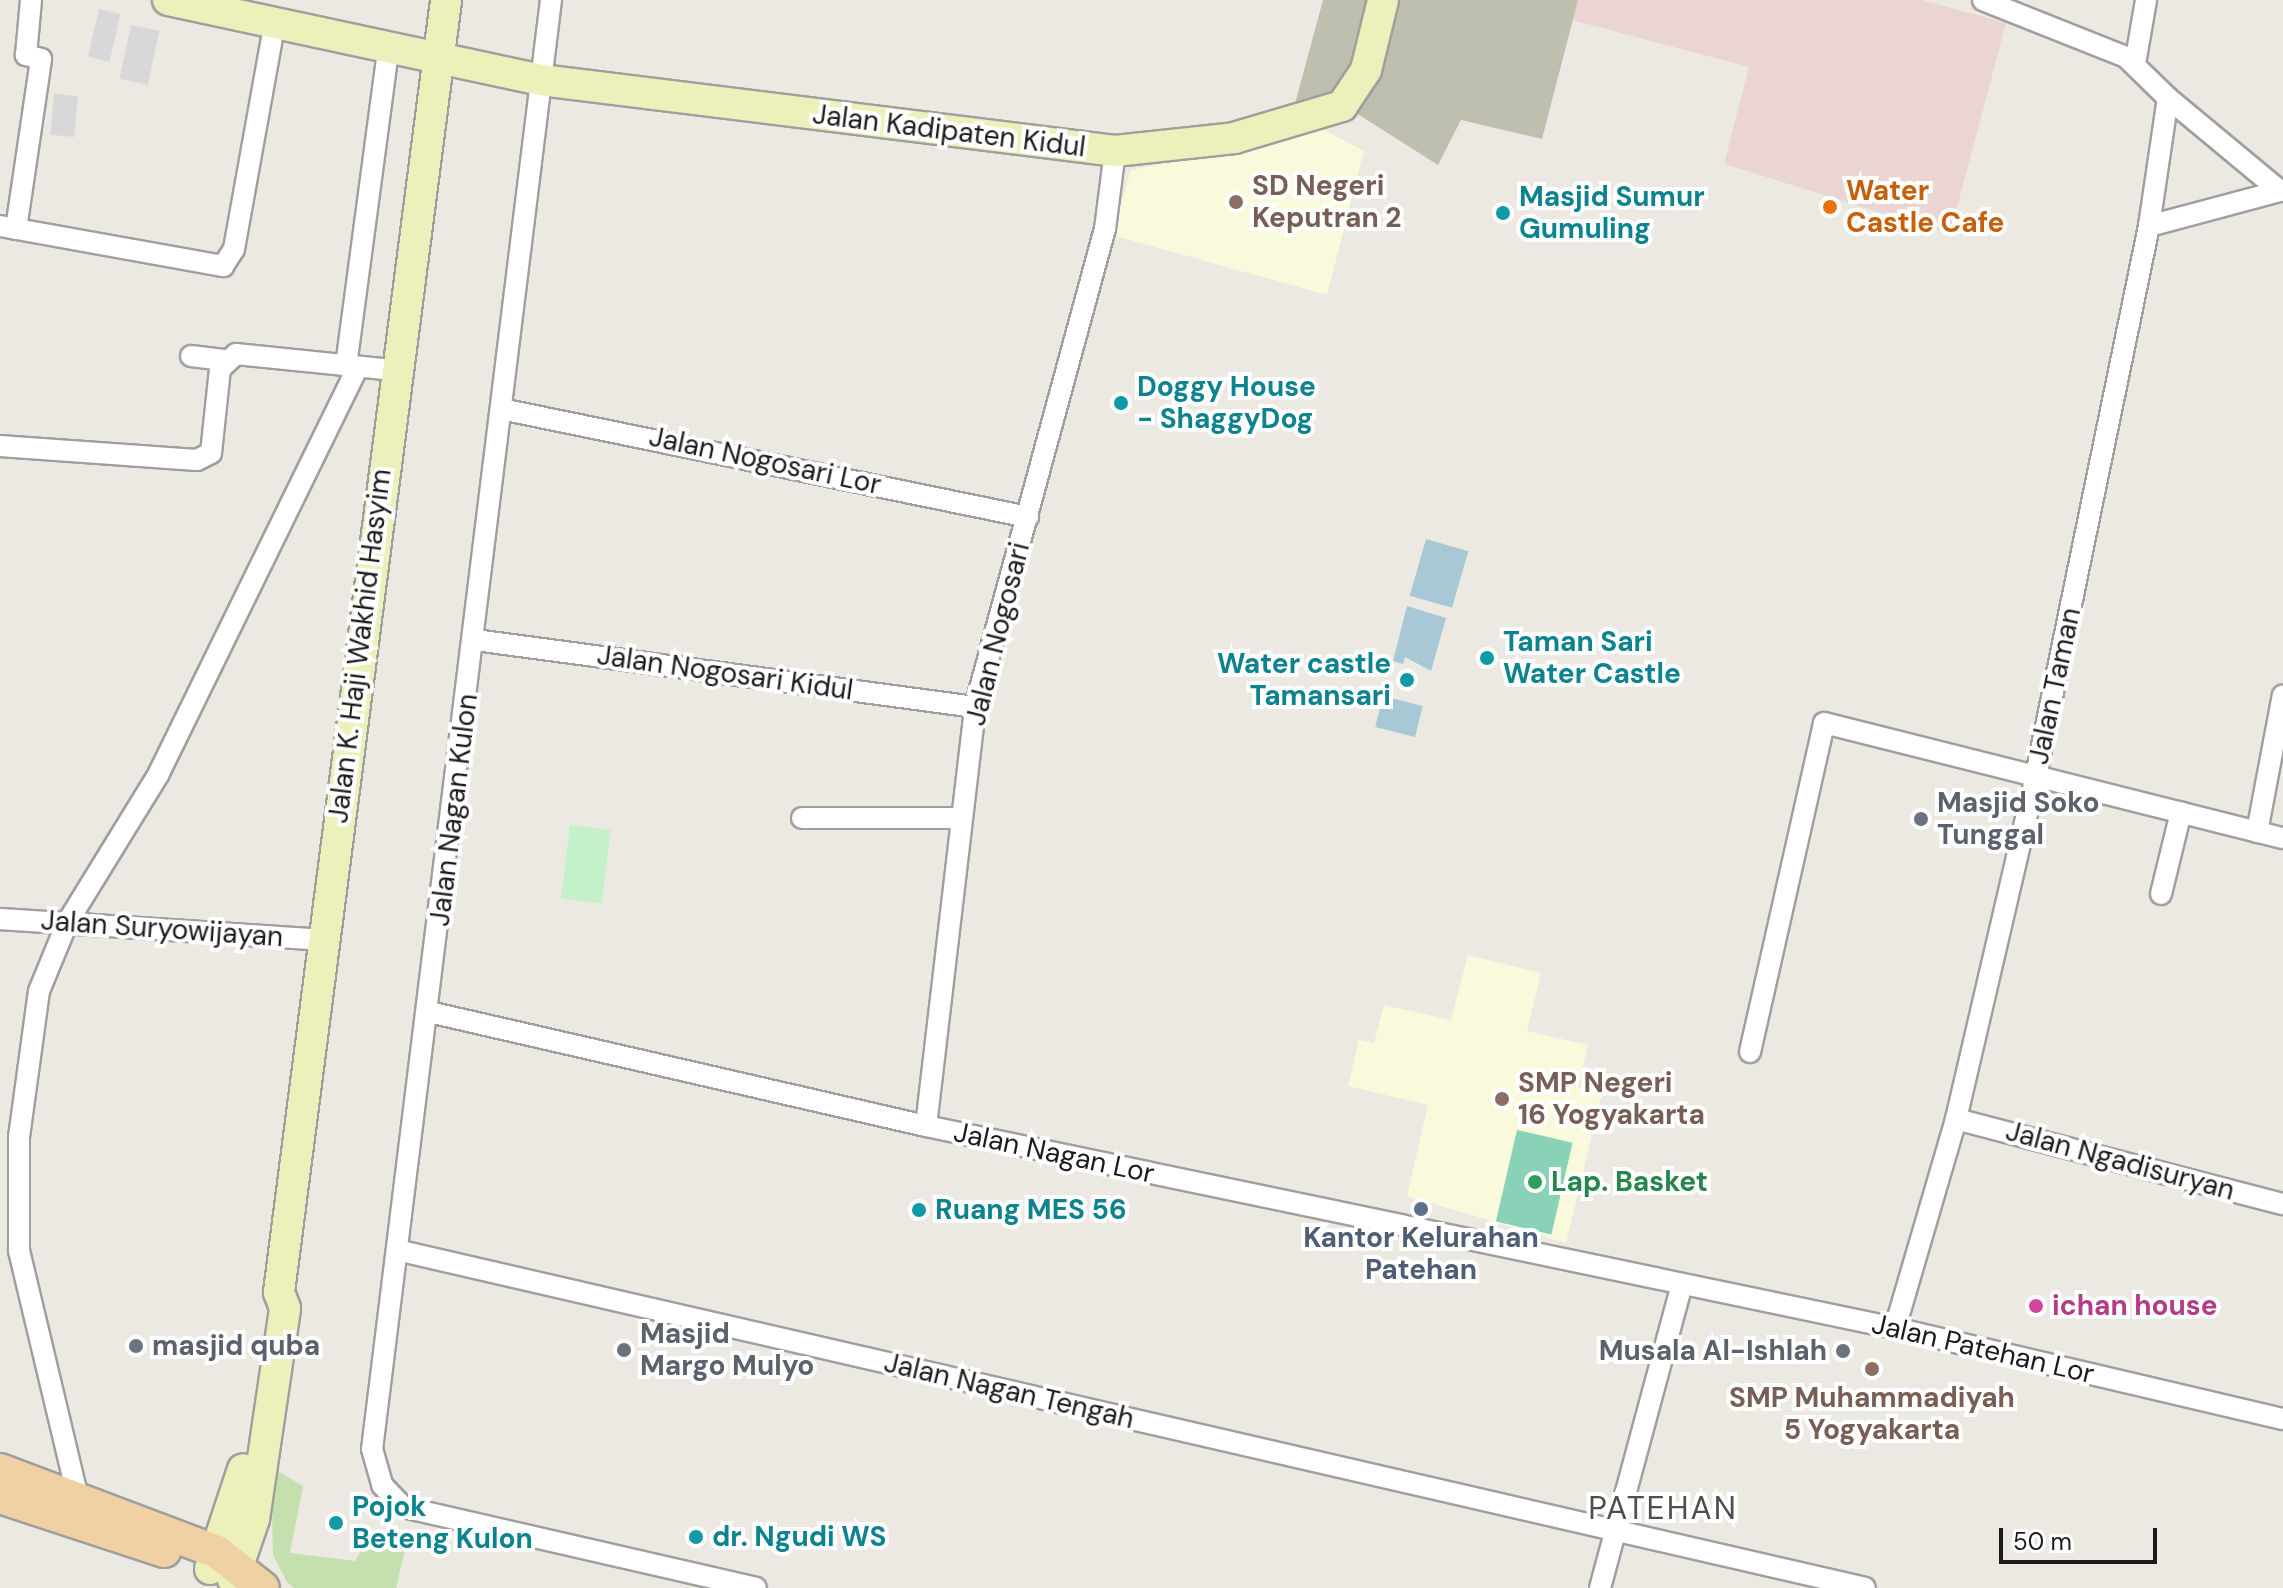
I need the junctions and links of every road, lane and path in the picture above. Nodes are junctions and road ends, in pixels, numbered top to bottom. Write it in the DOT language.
graph roads {
  1 [pos="31,0"];
  2 [pos="168,0"];
  3 [pos="446,0"];
  4 [pos="551,0"];
  5 [pos="1383,0"];
  6 [pos="1983,0"];
  7 [pos="2146,0"];
  8 [pos="274,27"];
  9 [pos="388,51"];
  10 [pos="438,62"];
  11 [pos="2135,64"];
  12 [pos="541,80"];
  13 [pos="2168,98"];
  14 [pos="1115,151"];
  15 [pos="2282,191"];
  16 [pos="2149,226"];
  17 [pos="8,228"];
  18 [pos="191,356"];
  19 [pos="226,360"];
  20 [pos="351,367"];
  21 [pos="394,370"];
  22 [pos="501,409"];
  23 [pos="0,446"];
  24 [pos="1028,517"];
  25 [pos="475,640"];
  26 [pos="2283,695"];
  27 [pos="975,707"];
  28 [pos="2036,775"];
  29 [pos="2181,812"];
  30 [pos="802,818"];
  31 [pos="961,818"];
  32 [pos="2257,832"];
  33 [pos="2283,838"];
  34 [pos="2161,894"];
  35 [pos="0,919"];
  36 [pos="67,923"];
  37 [pos="323,940"];
  38 [pos="429,1012"];
  39 [pos="1750,1052"];
  40 [pos="1956,1119"];
  41 [pos="926,1126"];
  42 [pos="2283,1204"];
  43 [pos="401,1251"];
  44 [pos="1681,1287"];
  45 [pos="1895,1328"];
  46 [pos="2283,1419"];
  47 [pos="0,1470"];
  48 [pos="77,1494"];
  49 [pos="0,1497"];
  50 [pos="1618,1532"];
  51 [pos="234,1574"];
  52 [pos="756,1588"];
  53 [pos="1600,1588"];
  54 [pos="1865,1588"];
  1 -- 17 [label="street"];
  2 -- 8 [label="main road, Jalan Kadipaten Kidul"];
  3 -- 10 [label="main road, Jalan K. Haji Wakhid Hasyim"];
  4 -- 12 [label="street, Jalan Nagan Kulon"];
  5 -- 14 [label="main road, Jalan Kadipaten Kidul"];
  6 -- 11 [label="street"];
  7 -- 11 [label="street"];
  8 -- 9 [label="main road, Jalan Kadipaten Kidul"];
  8 -- 17 [label="street"];
  9 -- 10 [label="main road, Jalan Kadipaten Kidul"];
  9 -- 20 [label="street"];
  10 -- 12 [label="main road, Jalan Kadipaten Kidul"];
  10 -- 21 [label="main road, Jalan K. Haji Wakhid Hasyim"];
  11 -- 13 [label="street"];
  12 -- 14 [label="main road, Jalan Kadipaten Kidul"];
  12 -- 22 [label="street, Jalan Nagan Kulon"];
  13 -- 15 [label="street"];
  13 -- 16 [label="street, Jalan Taman"];
  14 -- 24 [label="street, Jalan Nogosari"];
  15 -- 16 [label="street"];
  16 -- 28 [label="street, Jalan Taman"];
  18 -- 19 [label="street"];
  19 -- 20 [label="street"];
  19 -- 23 [label="street"];
  20 -- 21 [label="street"];
  20 -- 36 [label="street"];
  21 -- 37 [label="main road, Jalan K. Haji Wakhid Hasyim"];
  22 -- 24 [label="street, Jalan Nogosari Lor"];
  22 -- 25 [label="street, Jalan Nagan Kulon"];
  24 -- 27 [label="street, Jalan Nogosari"];
  25 -- 27 [label="street, Jalan Nogosari Kidul"];
  25 -- 38 [label="street, Jalan Nagan Kulon"];
  26 -- 32 [label="street"];
  27 -- 31 [label="street, Jalan Nogosari"];
  28 -- 29 [label="street"];
  28 -- 39 [label="street"];
  28 -- 40 [label="street, Jalan Taman"];
  29 -- 32 [label="street"];
  29 -- 34 [label="street"];
  30 -- 31 [label="street"];
  31 -- 41 [label="street, Jalan Nogosari"];
  32 -- 33 [label="street"];
  35 -- 36 [label="street, Jalan Suryowijayan"];
  36 -- 37 [label="street, Jalan Suryowijayan"];
  36 -- 48 [label="street"];
  37 -- 51 [label="main road, Jalan K. Haji Wakhid Hasyim"];
  38 -- 41 [label="street, Jalan Nagan Lor"];
  38 -- 43 [label="street, Jalan Nagan Kulon"];
  40 -- 42 [label="street, Jalan Ngadisuryan"];
  40 -- 45 [label="street, Jalan Taman"];
  41 -- 44 [label="street, Jalan Nagan Lor"];
  43 -- 50 [label="street, Jalan Nagan Tengah"];
  43 -- 52 [label="street, Jalan Nagan Kulon"];
  44 -- 45 [label="street, Jalan Patehan Lor"];
  44 -- 50 [label="street"];
  45 -- 46 [label="street, Jalan Patehan Lor"];
  47 -- 48 [label="main road"];
  48 -- 51 [label="main road"];
  49 -- 51 [label="main road"];
  50 -- 53 [label="street"];
  50 -- 54 [label="street, Jalan Nagan Tengah"];
}
